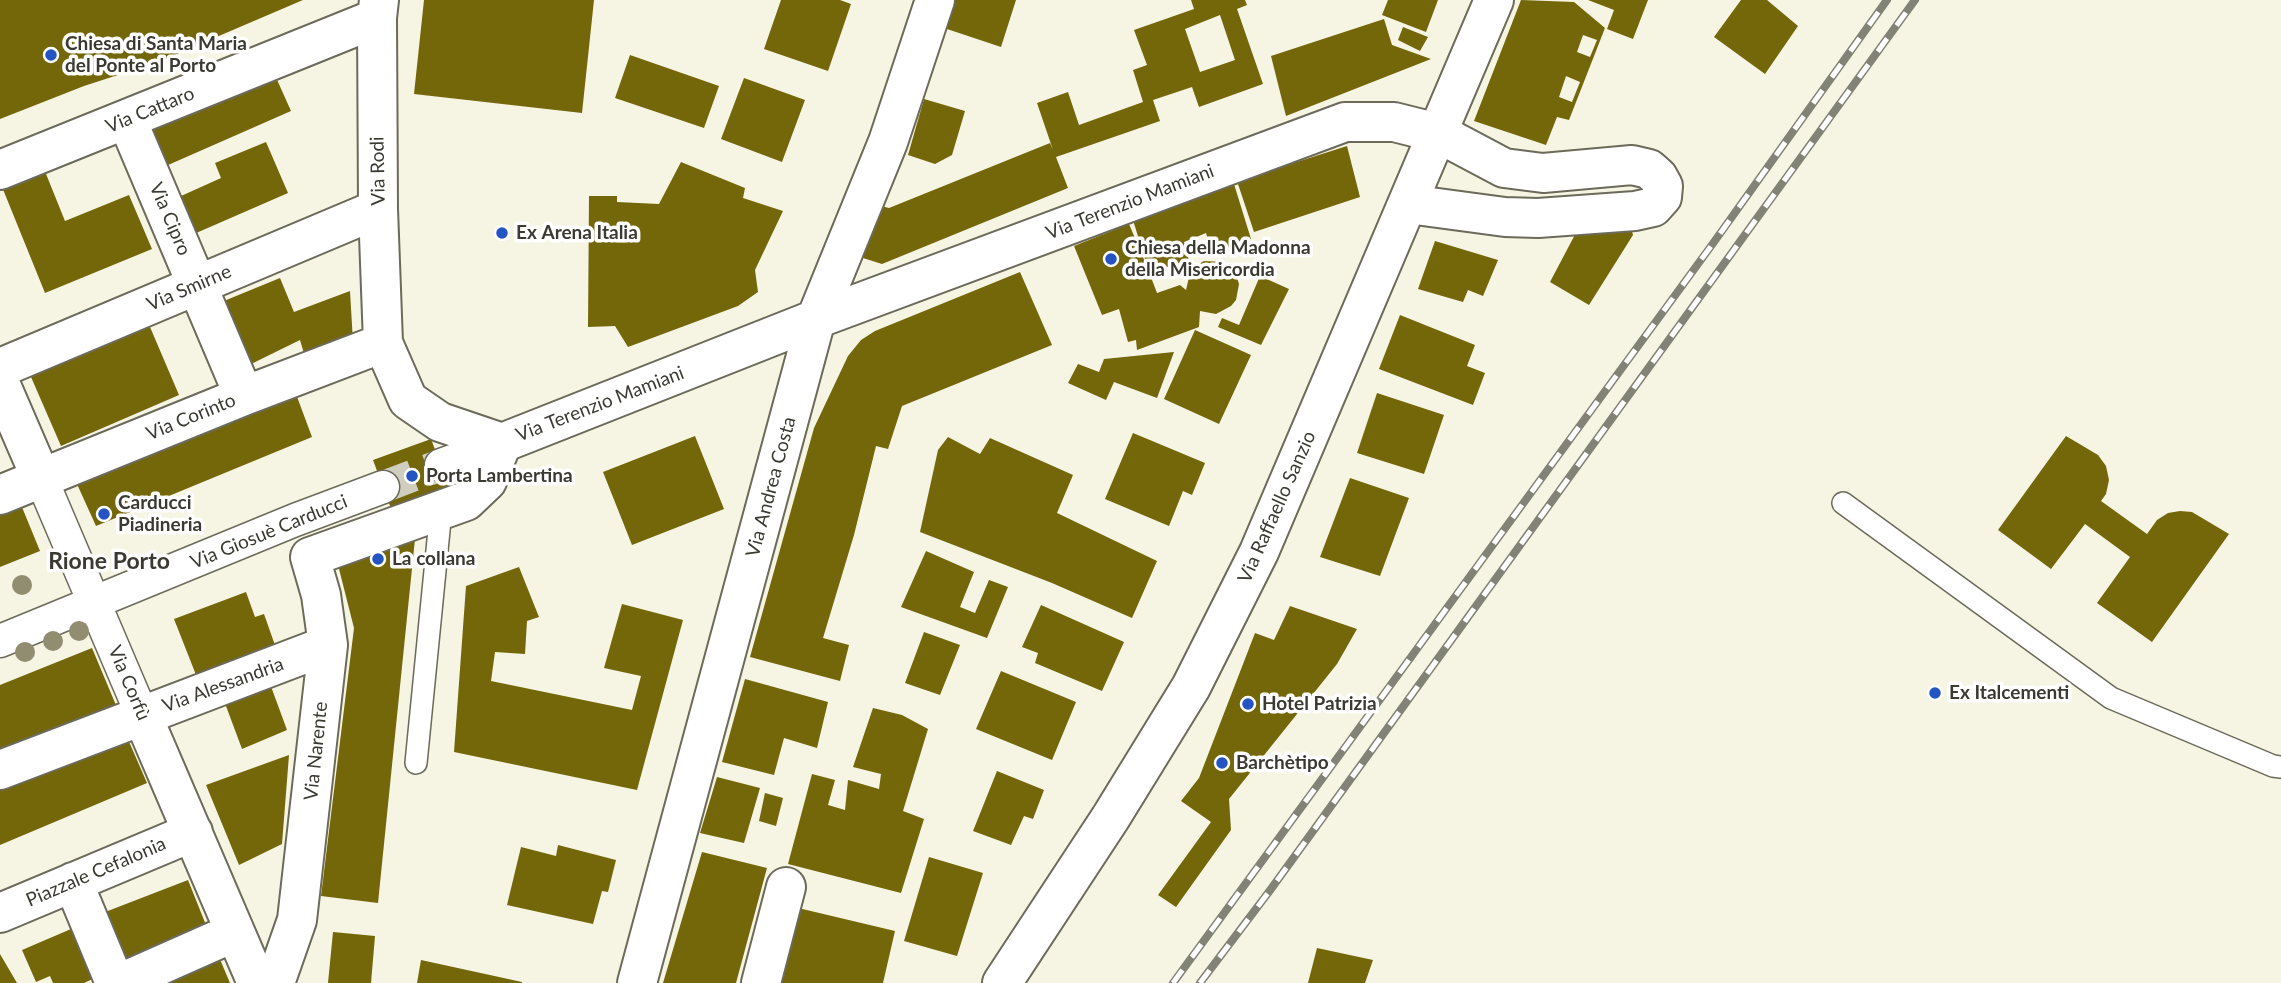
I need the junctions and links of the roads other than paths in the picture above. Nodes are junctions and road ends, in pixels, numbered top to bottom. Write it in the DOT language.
graph roads {
  1 [pos="935,0"];
  2 [pos="1494,0"];
  3 [pos="378,9"];
  4 [pos="127,120"];
  5 [pos="1438,133"];
  6 [pos="0,170"];
  7 [pos="1408,204"];
  8 [pos="378,209"];
  9 [pos="198,285"];
  10 [pos="816,319"];
  11 [pos="383,343"];
  12 [pos="0,368"];
  13 [pos="0,383"];
  14 [pos="244,396"];
  15 [pos="502,443"];
  16 [pos="441,465"];
  17 [pos="41,478"];
  18 [pos="383,487"];
  19 [pos="0,495"];
  20 [pos="1843,503"];
  21 [pos="441,510"];
  22 [pos="295,520"];
  23 [pos="310,557"];
  24 [pos="94,603"];
  25 [pos="0,642"];
  26 [pos="328,645"];
  27 [pos="142,715"];
  28 [pos="416,763"];
  29 [pos="2281,767"];
  30 [pos="0,770"];
  31 [pos="193,832"];
  32 [pos="73,882"];
  33 [pos="786,887"];
  34 [pos="0,913"];
  35 [pos="235,932"];
  36 [pos="117,983"];
  37 [pos="257,983"];
  38 [pos="275,983"];
  39 [pos="637,983"];
  40 [pos="761,983"];
  41 [pos="1002,983"];
  1 -- 10 [label="street, Via Andrea Costa"];
  2 -- 5 [label="street, Via Raffaello Sanzio"];
  3 -- 4 [label="street, Via Cattaro"];
  3 -- 8 [label="street, Via Rodi"];
  4 -- 6 [label="street, Via Cattaro"];
  4 -- 9 [label="street, Via Cipro"];
  5 -- 7 [label="street, Via Raffaello Sanzio"];
  5 -- 7 [label="street, Via Terenzio Mamiani"];
  5 -- 10 [label="street, Via Terenzio Mamiani"];
  7 -- 41 [label="street, Via Raffaello Sanzio"];
  8 -- 9 [label="street, Via Smirne"];
  8 -- 11 [label="street, Via Rodi"];
  9 -- 12 [label="street, Via Smirne"];
  9 -- 14 [label="street, Via Cipro"];
  10 -- 15 [label="street, Via Terenzio Mamiani"];
  10 -- 39 [label="street, Via Andrea Costa"];
  11 -- 14 [label="street, Via Corinto"];
  11 -- 15 [label="street, Via Terenzio Mamiani"];
  13 -- 17 [label="street, Via Corfù"];
  14 -- 17 [label="street, Via Corinto"];
  15 -- 16 [label="street"];
  15 -- 21 [label="street"];
  17 -- 19 [label="street, Via Corinto"];
  17 -- 24 [label="street, Via Corfù"];
  18 -- 22 [label="street, Via Giosuè Carducci"];
  20 -- 29 [label="lane"];
  21 -- 23 [label="street"];
  21 -- 28 [label="lane"];
  22 -- 23 [label="street, Via Narente"];
  22 -- 24 [label="street, Via Giosuè Carducci"];
  23 -- 26 [label="street, Via Narente"];
  24 -- 25 [label="street, Via Giosuè Carducci"];
  24 -- 27 [label="street, Via Corfù"];
  26 -- 27 [label="street, Via Alessandria"];
  26 -- 38 [label="street, Via Narente"];
  27 -- 30 [label="street, Via Alessandria"];
  27 -- 31 [label="street, Via Corfù"];
  31 -- 32 [label="street, Piazzale Cefalonia"];
  31 -- 35 [label="street, Via Corfù"];
  32 -- 34 [label="street, Piazzale Cefalonia"];
  32 -- 36 [label="street"];
  33 -- 40 [label="street"];
  35 -- 36 [label="street"];
  35 -- 37 [label="street, Via Corfù"];
}
